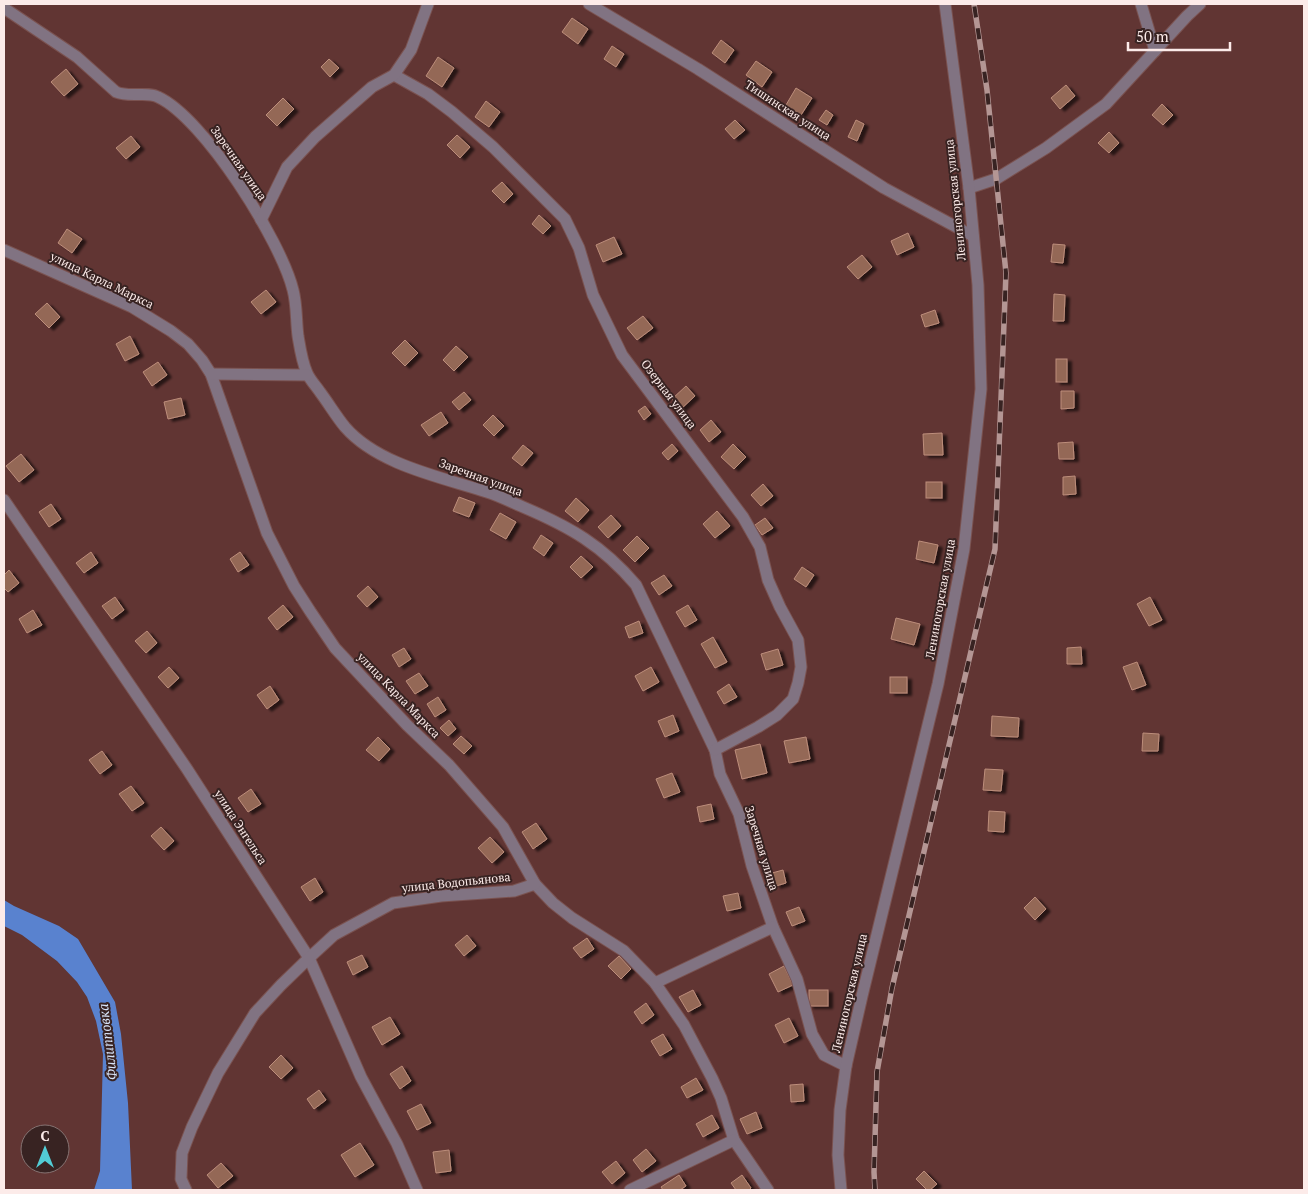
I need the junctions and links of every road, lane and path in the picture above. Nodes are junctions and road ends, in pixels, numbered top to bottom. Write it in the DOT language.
graph roads {
  1 [pos="428,4"];
  2 [pos="589,4"];
  3 [pos="945,4"];
  4 [pos="1142,4"];
  5 [pos="1200,4"];
  6 [pos="4,8"];
  7 [pos="1155,51"];
  8 [pos="394,74"];
  9 [pos="970,188"];
  10 [pos="261,220"];
  11 [pos="973,236"];
  12 [pos="4,250"];
  13 [pos="211,374"];
  14 [pos="307,374"];
  15 [pos="4,500"];
  16 [pos="715,750"];
  17 [pos="535,884"];
  18 [pos="773,927"];
  19 [pos="308,958"];
  20 [pos="655,982"];
  21 [pos="846,1066"];
  22 [pos="734,1140"];
  23 [pos="186,1190"];
  24 [pos="418,1190"];
  25 [pos="630,1190"];
  26 [pos="768,1190"];
  27 [pos="841,1190"];
  1 -- 8 [label="street"];
  2 -- 11 [label="street, Тишинская улица"];
  3 -- 9 [label="street, Лениногорская улица"];
  4 -- 7 [label="street"];
  5 -- 7 [label="street"];
  6 -- 10 [label="street, Заречная улица"];
  7 -- 9 [label="street"];
  8 -- 10 [label="street"];
  8 -- 16 [label="street, Озерная улица"];
  9 -- 11 [label="street, Лениногорская улица"];
  10 -- 14 [label="street, Заречная улица"];
  11 -- 21 [label="street, Лениногорская улица"];
  12 -- 13 [label="street, улица Карла Маркса"];
  13 -- 14 [label="street"];
  13 -- 17 [label="street, улица Карла Маркса"];
  14 -- 16 [label="street, Заречная улица"];
  15 -- 19 [label="street, улица Энгельса"];
  16 -- 18 [label="street, Заречная улица"];
  17 -- 19 [label="street, улица Водопьянова"];
  17 -- 20 [label="street, улица Карла Маркса"];
  18 -- 20 [label="street"];
  18 -- 21 [label="street, Заречная улица"];
  19 -- 23 [label="street, улица Водопьянова"];
  19 -- 24 [label="street, улица Энгельса"];
  20 -- 22 [label="street, улица Карла Маркса"];
  21 -- 27 [label="street, Лениногорская улица"];
  22 -- 25 [label="street"];
  22 -- 26 [label="street, улица Карла Маркса"];
}
